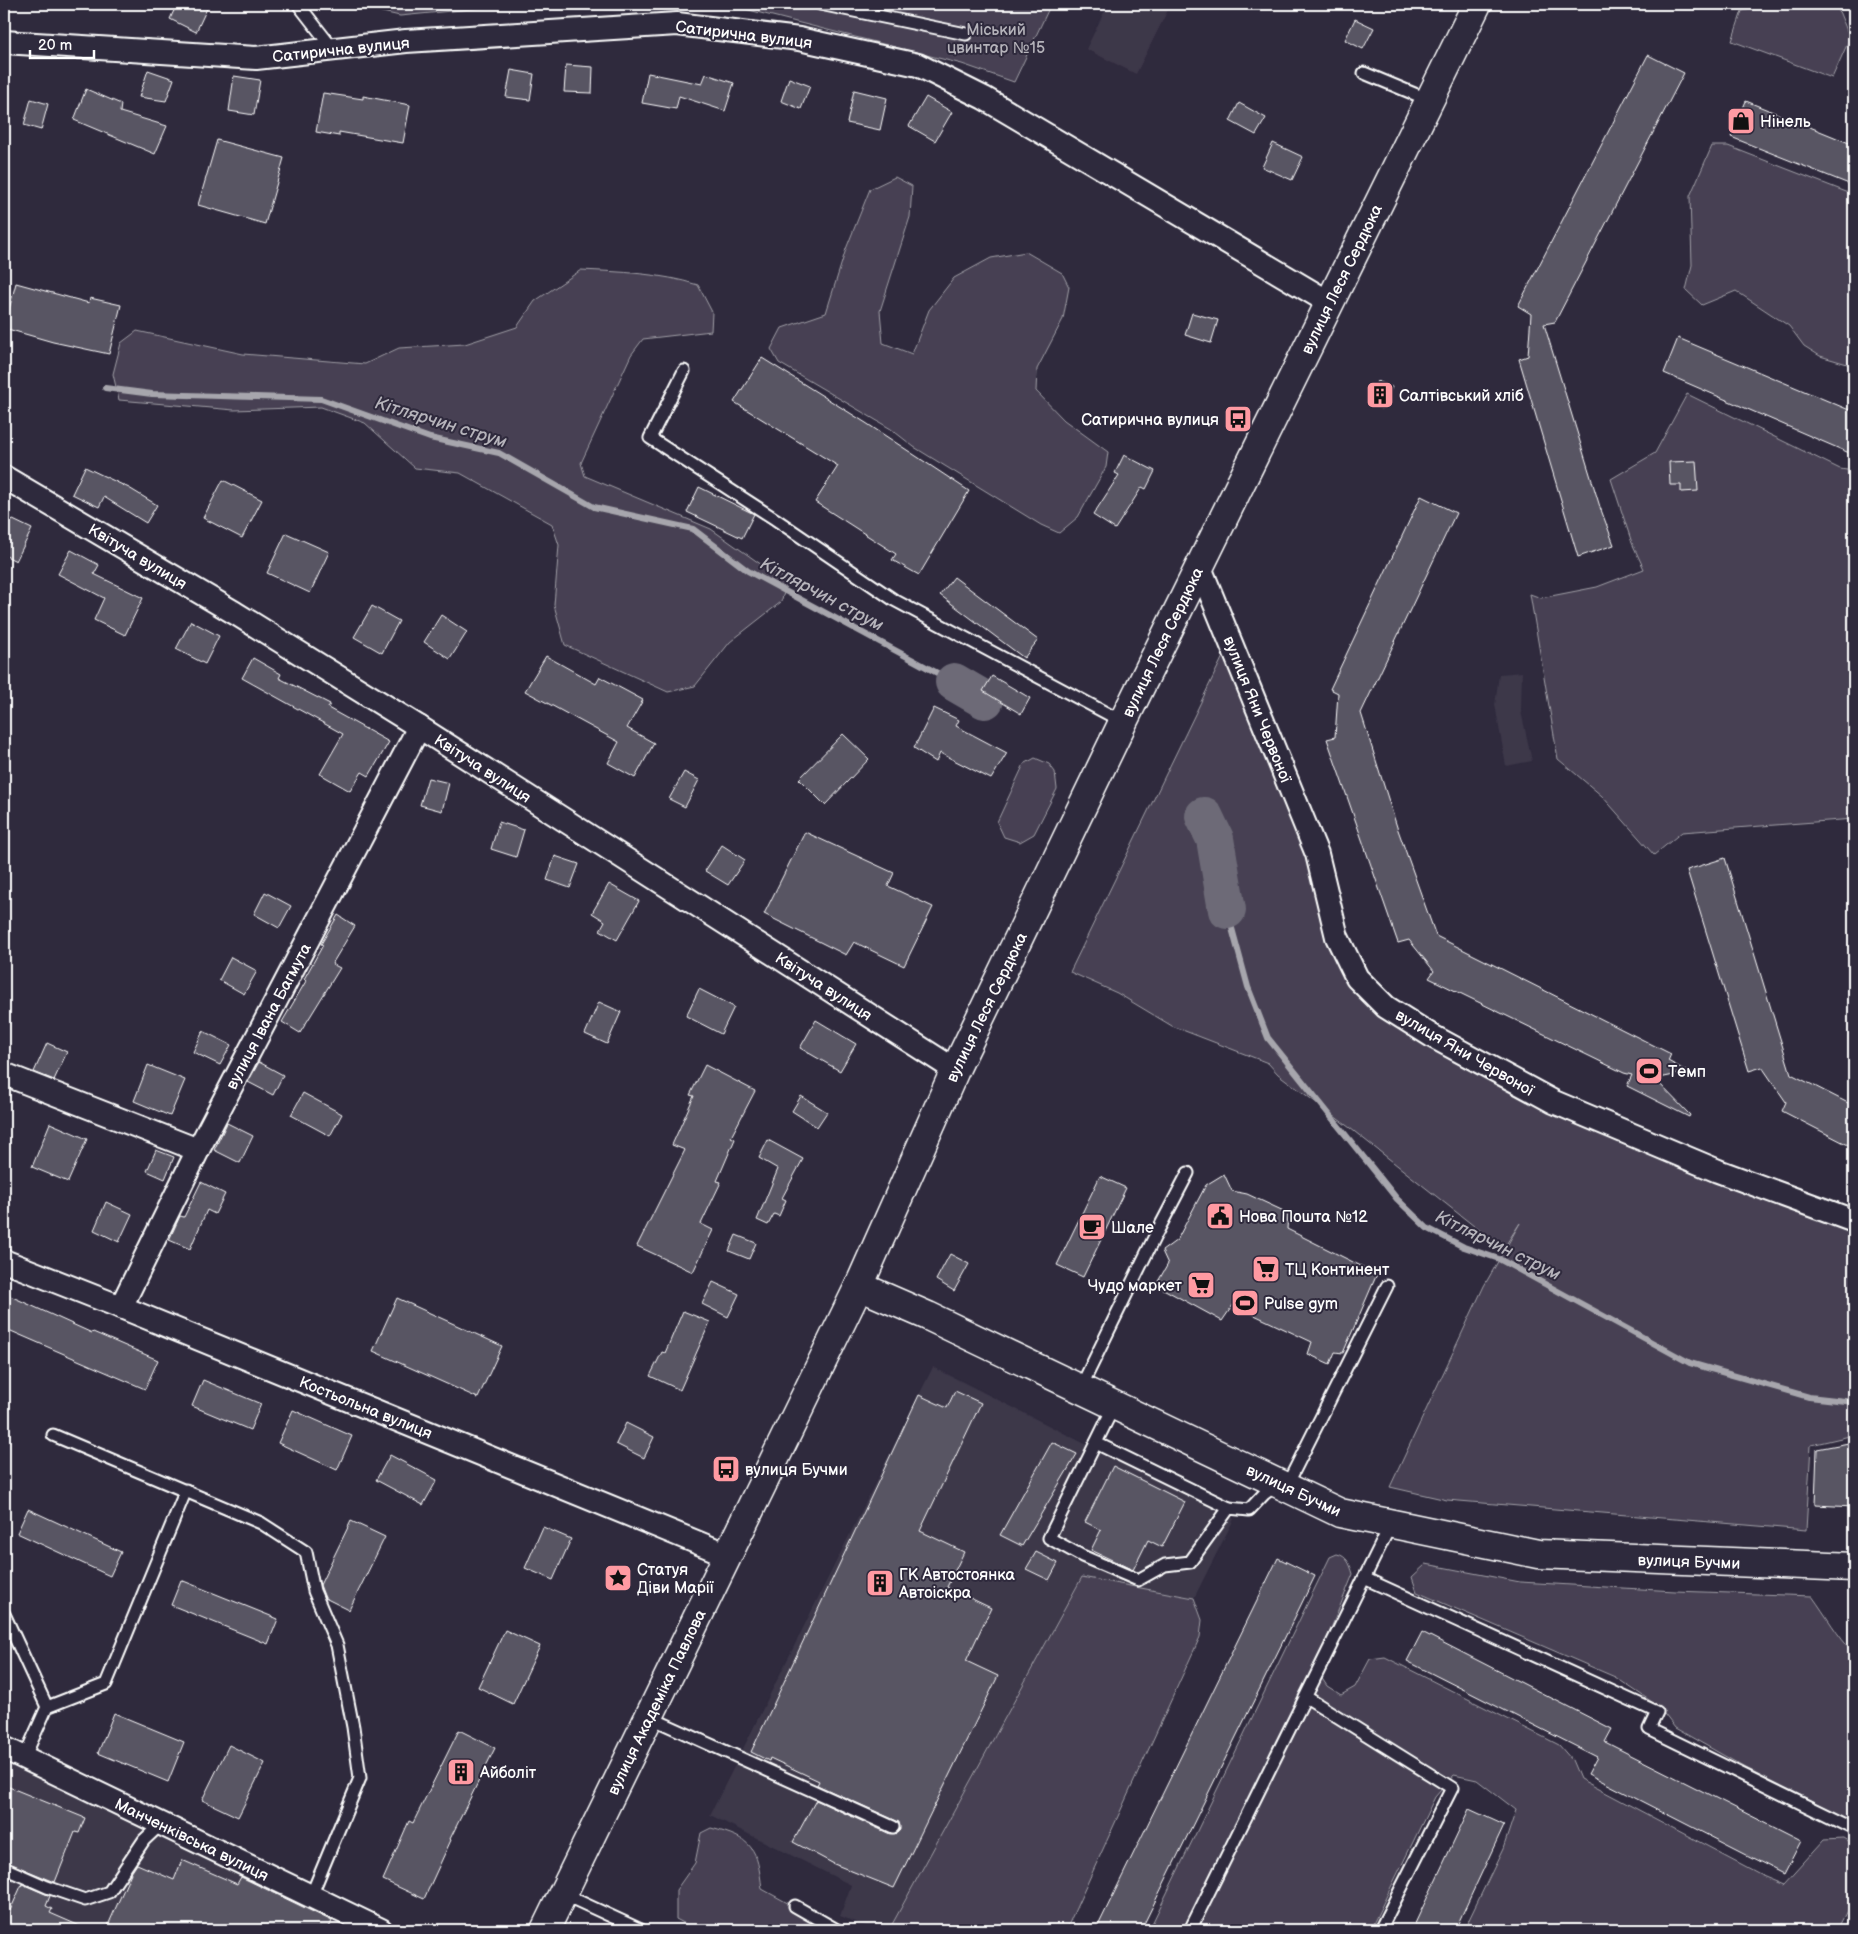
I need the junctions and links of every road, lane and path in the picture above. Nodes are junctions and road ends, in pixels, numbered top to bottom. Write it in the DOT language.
graph roads {
  1 [pos="298,4"];
  2 [pos="820,4"];
  3 [pos="1476,4"];
  4 [pos="966,34"];
  5 [pos="4,42"];
  6 [pos="333,50"];
  7 [pos="1364,73"];
  8 [pos="1429,100"];
  9 [pos="1330,303"];
  10 [pos="684,372"];
  11 [pos="4,477"];
  12 [pos="1198,565"];
  13 [pos="1123,722"];
  14 [pos="419,727"];
  15 [pos="955,1070"];
  16 [pos="4,1074"];
  17 [pos="198,1150"];
  18 [pos="1188,1173"];
  19 [pos="1854,1221"];
  20 [pos="4,1261"];
  21 [pos="859,1286"];
  22 [pos="1387,1286"];
  23 [pos="121,1307"];
  24 [pos="1080,1389"];
  25 [pos="1114,1406"];
  26 [pos="52,1435"];
  27 [pos="1096,1443"];
  28 [pos="1282,1486"];
  29 [pos="186,1490"];
  30 [pos="1229,1508"];
  31 [pos="1391,1524"];
  32 [pos="728,1555"];
  33 [pos="1854,1567"];
  34 [pos="1364,1578"];
  35 [pos="4,1614"];
  36 [pos="1306,1697"];
  37 [pos="47,1707"];
  38 [pos="648,1717"];
  39 [pos="4,1748"];
  40 [pos="24,1758"];
  41 [pos="161,1824"];
  42 [pos="893,1827"];
  43 [pos="1854,1829"];
  44 [pos="4,1868"];
  45 [pos="563,1894"];
  46 [pos="310,1896"];
  47 [pos="794,1906"];
  48 [pos="614,1925"];
  49 [pos="381,1930"];
  50 [pos="544,1930"];
  51 [pos="641,1930"];
  52 [pos="837,1930"];
  53 [pos="1190,1930"];
  54 [pos="1380,1930"];
  1 -- 6 [label="lane"];
  2 -- 4 [label="lane"];
  3 -- 8 [label="main road, вулиця Леся Сердюка"];
  5 -- 6 [label="street, Сатирична вулиця"];
  6 -- 9 [label="street, Сатирична вулиця"];
  7 -- 8 [label="lane"];
  8 -- 9 [label="main road, вулиця Леся Сердюка"];
  9 -- 12 [label="main road, вулиця Леся Сердюка"];
  10 -- 13 [label="lane"];
  11 -- 14 [label="street, Квітуча вулиця"];
  12 -- 13 [label="main road, вулиця Леся Сердюка"];
  12 -- 19 [label="street, вулиця Яни Червоної"];
  13 -- 15 [label="main road, вулиця Леся Сердюка"];
  14 -- 15 [label="street, Квітуча вулиця"];
  14 -- 17 [label="street, вулиця Івана Багмута"];
  15 -- 21 [label="main road, вулиця Леся Сердюка"];
  16 -- 17 [label="street"];
  17 -- 23 [label="street, вулиця Івана Багмута"];
  18 -- 24 [label="lane"];
  20 -- 23 [label="street, Костьольна вулиця"];
  21 -- 24 [label="main road, вулиця Бучми"];
  21 -- 32 [label="main road, вулиця Академіка Павлова"];
  22 -- 28 [label="lane"];
  23 -- 32 [label="street, Костьольна вулиця"];
  24 -- 25 [label="main road, вулиця Бучми"];
  25 -- 27 [label="lane"];
  25 -- 28 [label="main road, вулиця Бучми"];
  26 -- 29 [label="lane"];
  27 -- 30 [label="lane"];
  27 -- 30 [label="lane"];
  28 -- 30 [label="lane"];
  28 -- 31 [label="main road, вулиця Бучми"];
  29 -- 37 [label="lane"];
  29 -- 46 [label="lane"];
  31 -- 33 [label="main road, вулиця Бучми"];
  31 -- 34 [label="lane"];
  32 -- 38 [label="main road, вулиця Академіка Павлова"];
  34 -- 36 [label="lane"];
  34 -- 43 [label="lane"];
  35 -- 37 [label="lane"];
  36 -- 53 [label="lane"];
  36 -- 54 [label="lane"];
  37 -- 40 [label="lane"];
  38 -- 42 [label="lane"];
  38 -- 45 [label="main road, вулиця Академіка Павлова"];
  39 -- 40 [label="street, Манченківська вулиця"];
  40 -- 41 [label="street, Манченківська вулиця"];
  41 -- 44 [label="lane"];
  41 -- 46 [label="street, Манченківська вулиця"];
  45 -- 48 [label="lane"];
  45 -- 50 [label="main road, вулиця Академіка Павлова"];
  46 -- 49 [label="street, Манченківська вулиця"];
  47 -- 52 [label="lane"];
  48 -- 51 [label="lane"];
}
